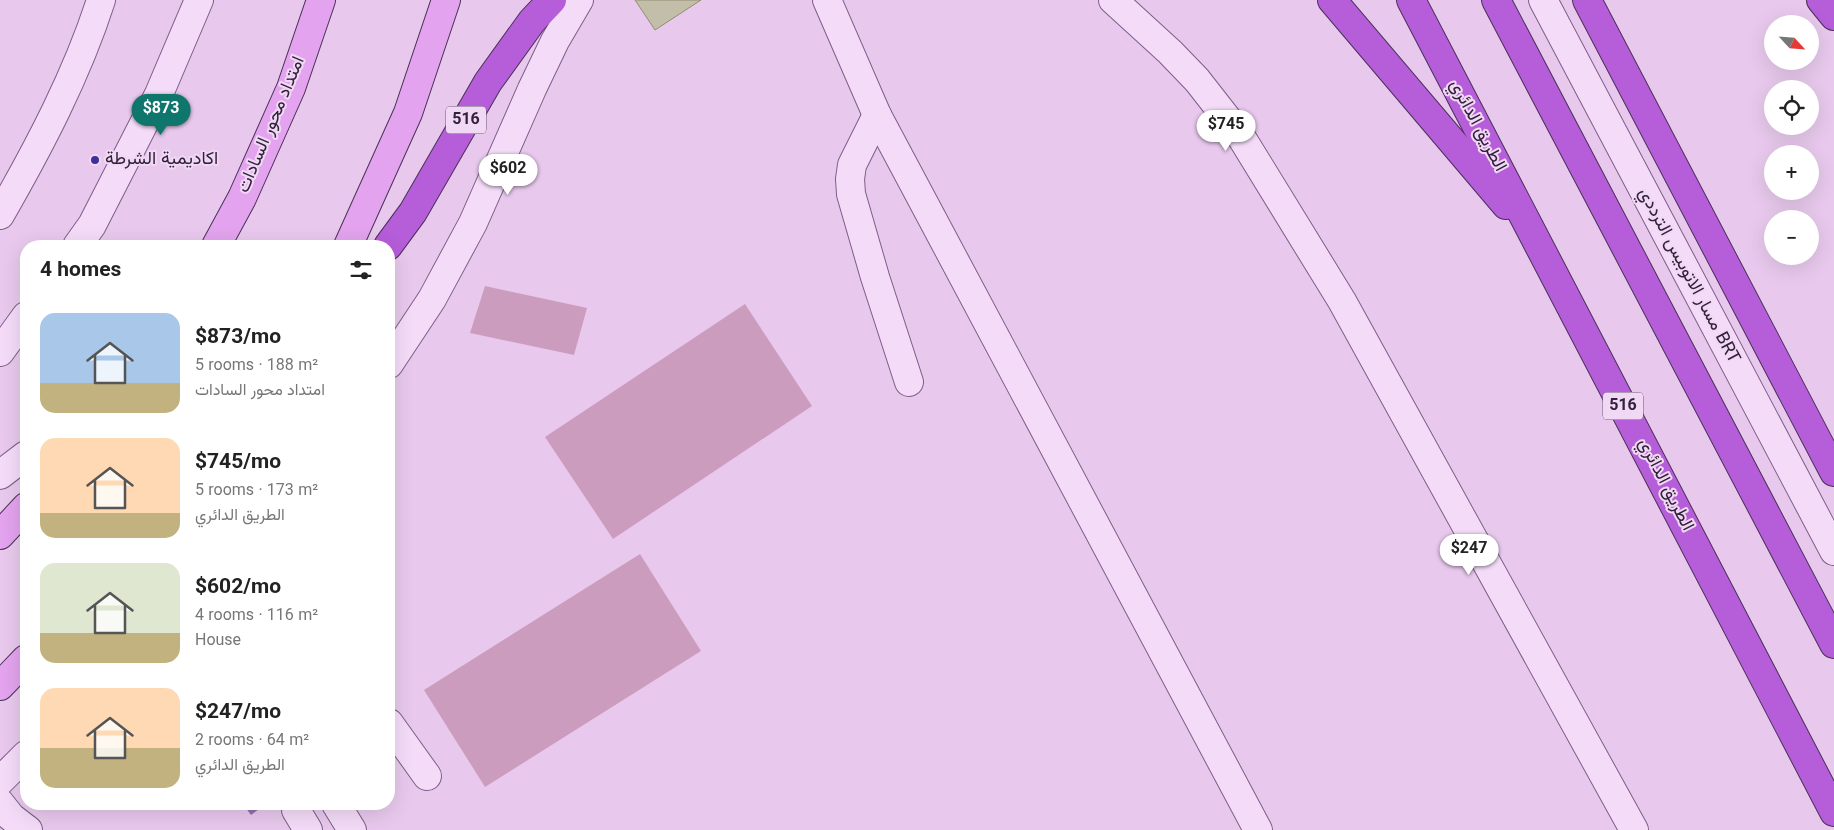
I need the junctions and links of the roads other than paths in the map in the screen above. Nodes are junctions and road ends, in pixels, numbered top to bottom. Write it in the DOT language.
graph roads {
  1 [pos="101,0"];
  2 [pos="199,0"];
  3 [pos="321,0"];
  4 [pos="446,0"];
  5 [pos="552,0"];
  6 [pos="579,0"];
  7 [pos="827,0"];
  8 [pos="1113,0"];
  9 [pos="1332,0"];
  10 [pos="1411,0"];
  11 [pos="1496,0"];
  12 [pos="1542,0"];
  13 [pos="1587,0"];
  14 [pos="1821,0"];
  15 [pos="1834,16"];
  16 [pos="877,115"];
  17 [pos="0,215"];
  18 [pos="82,240"];
  19 [pos="219,240"];
  20 [pos="351,240"];
  21 [pos="392,240"];
  22 [pos="1540,245"];
  23 [pos="20,324"];
  24 [pos="0,352"];
  25 [pos="395,355"];
  26 [pos="909,382"];
  27 [pos="20,460"];
  28 [pos="1834,472"];
  29 [pos="0,475"];
  30 [pos="20,513"];
  31 [pos="0,535"];
  32 [pos="1834,551"];
  33 [pos="1834,644"];
  34 [pos="20,665"];
  35 [pos="0,686"];
  36 [pos="395,731"];
  37 [pos="20,761"];
  38 [pos="427,776"];
  39 [pos="0,781"];
  40 [pos="0,803"];
  41 [pos="340,810"];
  42 [pos="1834,812"];
  43 [pos="28,830"];
  44 [pos="352,830"];
  45 [pos="1258,830"];
  46 [pos="1634,830"];
  1 -- 17 [label="street"];
  2 -- 18 [label="street"];
  3 -- 19 [label="main road, امتداد محور السادات"];
  4 -- 20 [label="main road"];
  5 -- 21 [label="highway, 516"];
  6 -- 25 [label="street"];
  7 -- 16 [label="street"];
  8 -- 46 [label="street"];
  9 -- 22 [label="highway, 516"];
  10 -- 22 [label="highway, الطريق الدائري / 516"];
  11 -- 33 [label="highway"];
  12 -- 32 [label="street, مسار الاتوبيس الترددي BRT"];
  13 -- 28 [label="highway"];
  14 -- 15 [label="highway"];
  16 -- 26 [label="street"];
  16 -- 45 [label="street"];
  22 -- 42 [label="highway, الطريق الدائري / 516"];
  23 -- 24 [label="street"];
  27 -- 29 [label="street"];
  30 -- 31 [label="main road"];
  34 -- 35 [label="main road"];
  36 -- 38 [label="street"];
  37 -- 39 [label="street"];
  40 -- 43 [label="street"];
  41 -- 44 [label="street"];
}
